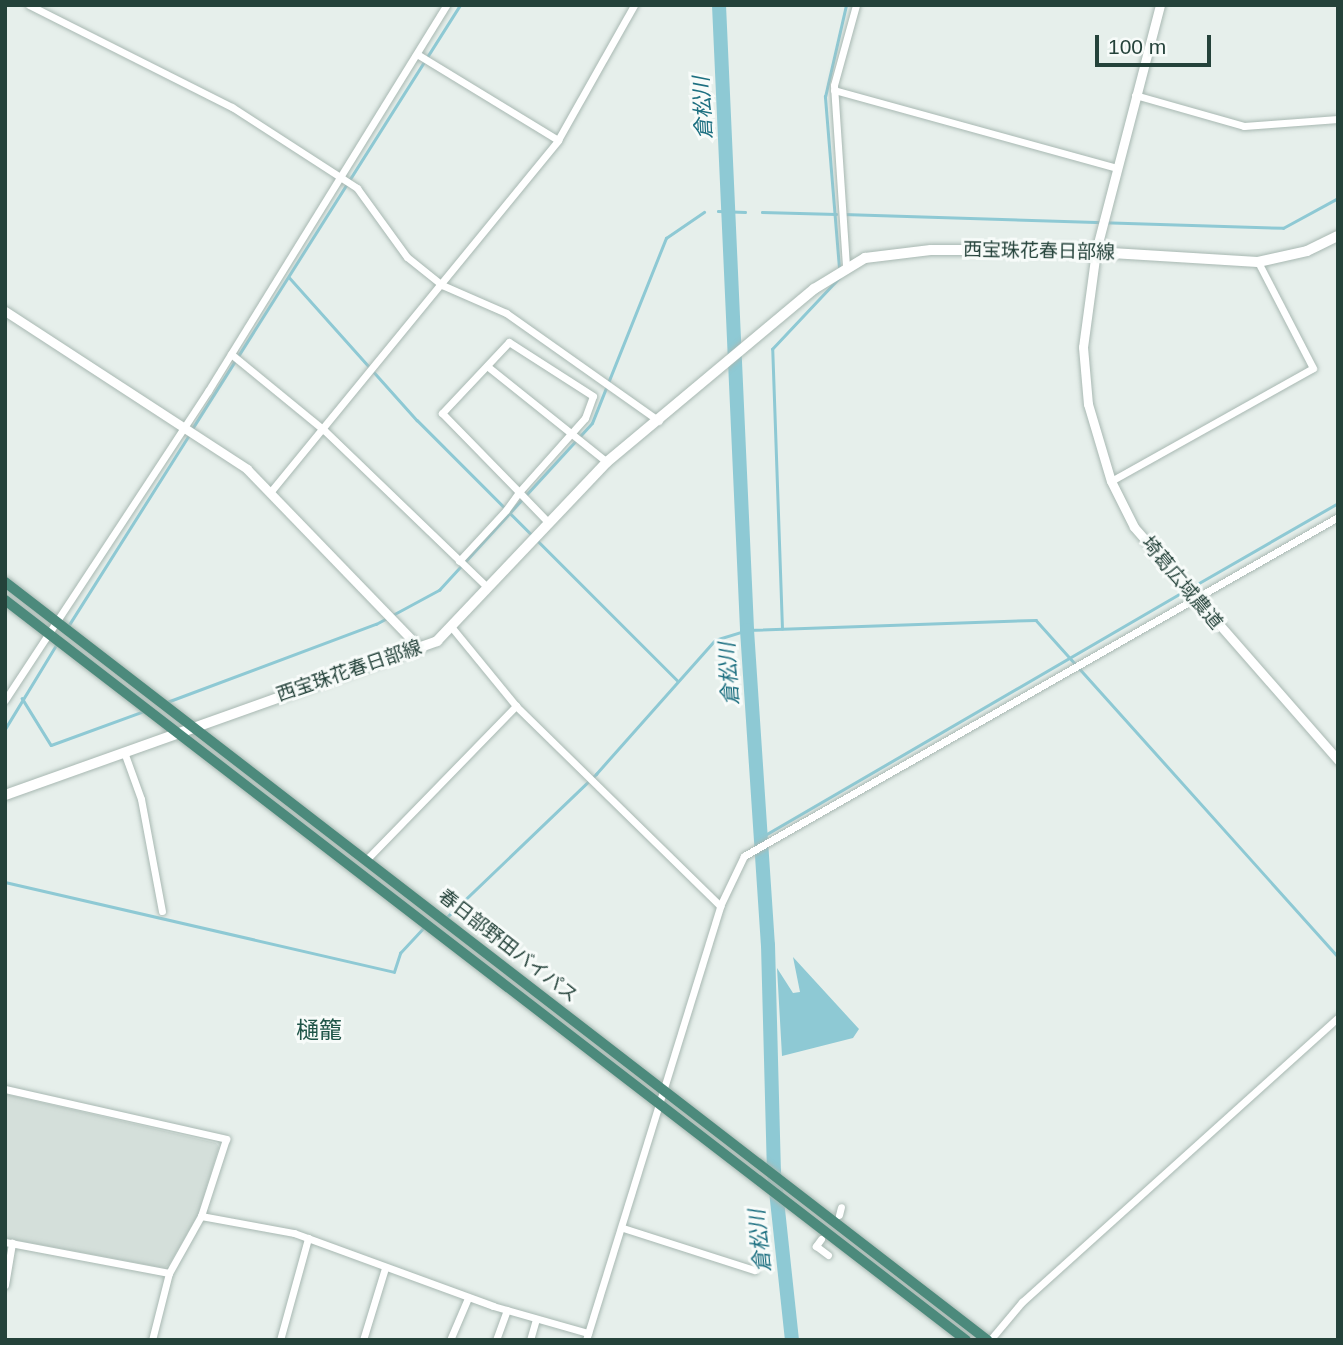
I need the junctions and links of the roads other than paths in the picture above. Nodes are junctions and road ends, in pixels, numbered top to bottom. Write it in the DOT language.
graph roads {
  1 [pos="29,5"];
  2 [pos="446,5"];
  3 [pos="634,5"];
  4 [pos="856,5"];
  5 [pos="1160,5"];
  6 [pos="419,55"];
  7 [pos="834,90"];
  8 [pos="1135,95"];
  9 [pos="1338,119"];
  10 [pos="558,140"];
  11 [pos="1117,168"];
  12 [pos="340,178"];
  13 [pos="1338,236"];
  14 [pos="1096,251"];
  15 [pos="1258,262"];
  16 [pos="846,266"];
  17 [pos="442,285"];
  18 [pos="5,312"];
  19 [pos="231,354"];
  20 [pos="487,366"];
  21 [pos="659,421"];
  22 [pos="184,426"];
  23 [pos="324,430"];
  24 [pos="573,431"];
  25 [pos="607,462"];
  26 [pos="1111,481"];
  27 [pos="272,489"];
  28 [pos="519,492"];
  29 [pos="1338,517"];
  30 [pos="548,522"];
  31 [pos="459,561"];
  32 [pos="5,582"];
  33 [pos="488,587"];
  34 [pos="1193,598"];
  35 [pos="5,600"];
  36 [pos="56,619"];
  37 [pos="453,629"];
  38 [pos="48,632"];
  39 [pos="420,648"];
  40 [pos="5,700"];
  41 [pos="516,706"];
  42 [pos="194,726"];
  43 [pos="180,731"];
  44 [pos="124,752"];
  45 [pos="1338,760"];
  46 [pos="5,795"];
  47 [pos="367,859"];
  48 [pos="720,906"];
  49 [pos="162,911"];
  50 [pos="1338,1017"];
  51 [pos="5,1089"];
  52 [pos="665,1090"];
  53 [pos="661,1103"];
  54 [pos="201,1216"];
  55 [pos="623,1228"];
  56 [pos="308,1238"];
  57 [pos="821,1239"];
  58 [pos="9,1243"];
  59 [pos="828,1255"];
  60 [pos="385,1268"];
  61 [pos="754,1270"];
  62 [pos="169,1273"];
  63 [pos="5,1285"];
  64 [pos="468,1298"];
  65 [pos="507,1310"];
  66 [pos="536,1319"];
  67 [pos="587,1336"];
  68 [pos="152,1340"];
  69 [pos="280,1340"];
  70 [pos="363,1340"];
  71 [pos="450,1340"];
  72 [pos="496,1340"];
  73 [pos="530,1340"];
  74 [pos="966,1340"];
  75 [pos="989,1340"];
  1 -- 12 [label="street"];
  2 -- 6 [label="street"];
  3 -- 10 [label="street"];
  4 -- 7 [label="street"];
  5 -- 8 [label="street, 埼葛広域農道"];
  6 -- 10 [label="street"];
  6 -- 12 [label="street"];
  7 -- 11 [label="street"];
  7 -- 16 [label="street"];
  8 -- 9 [label="street"];
  8 -- 11 [label="street, 埼葛広域農道"];
  10 -- 17 [label="street"];
  11 -- 14 [label="street, 埼葛広域農道"];
  12 -- 17 [label="street"];
  12 -- 19 [label="street"];
  13 -- 15 [label="main road, 西宝珠花春日部線"];
  14 -- 15 [label="main road, 西宝珠花春日部線"];
  14 -- 16 [label="main road, 西宝珠花春日部線"];
  14 -- 26 [label="street, 埼葛広域農道"];
  15 -- 26 [label="street"];
  16 -- 21 [label="main road, 西宝珠花春日部線"];
  17 -- 21 [label="street"];
  17 -- 23 [label="street"];
  18 -- 22 [label="street"];
  19 -- 22 [label="street"];
  19 -- 23 [label="street"];
  20 -- 24 [label="street"];
  20 -- 24 [label="street"];
  20 -- 28 [label="street"];
  21 -- 25 [label="main road, 西宝珠花春日部線"];
  22 -- 27 [label="street"];
  22 -- 36 [label="street"];
  23 -- 27 [label="street"];
  23 -- 31 [label="street"];
  24 -- 25 [label="street"];
  24 -- 28 [label="street"];
  25 -- 30 [label="main road, 西宝珠花春日部線"];
  26 -- 34 [label="street, 埼葛広域農道"];
  27 -- 39 [label="street"];
  28 -- 30 [label="street"];
  28 -- 31 [label="street"];
  29 -- 34 [label="street"];
  30 -- 33 [label="main road, 西宝珠花春日部線"];
  31 -- 33 [label="street"];
  32 -- 36 [label="highway, 春日部野田バイパス"];
  33 -- 37 [label="main road, 西宝珠花春日部線"];
  34 -- 45 [label="street, 埼葛広域農道"];
  34 -- 48 [label="street"];
  35 -- 38 [label="highway, 春日部野田バイパス"];
  36 -- 38 [label="street"];
  36 -- 42 [label="highway, 春日部野田バイパス"];
  37 -- 39 [label="main road, 西宝珠花春日部線"];
  37 -- 41 [label="street"];
  38 -- 40 [label="street"];
  38 -- 43 [label="highway, 春日部野田バイパス"];
  39 -- 42 [label="main road, 西宝珠花春日部線"];
  41 -- 47 [label="street"];
  41 -- 48 [label="street"];
  42 -- 43 [label="main road, 西宝珠花春日部線"];
  42 -- 47 [label="highway, 春日部野田バイパス"];
  43 -- 44 [label="main road, 西宝珠花春日部線"];
  43 -- 53 [label="highway, 春日部野田バイパス"];
  44 -- 46 [label="main road, 西宝珠花春日部線"];
  44 -- 49 [label="street"];
  47 -- 52 [label="highway, 春日部野田バイパス"];
  48 -- 52 [label="street"];
  50 -- 75 [label="street"];
  51 -- 54 [label="street"];
  52 -- 53 [label="street"];
  52 -- 75 [label="highway, 春日部野田バイパス"];
  53 -- 55 [label="street"];
  53 -- 74 [label="highway, 春日部野田バイパス"];
  54 -- 56 [label="street"];
  54 -- 62 [label="street"];
  55 -- 61 [label="street"];
  55 -- 67 [label="street"];
  56 -- 60 [label="street"];
  56 -- 69 [label="street"];
  57 -- 59 [label="street"];
  58 -- 62 [label="street"];
  58 -- 63 [label="street"];
  60 -- 64 [label="street"];
  60 -- 70 [label="street"];
  62 -- 68 [label="street"];
  64 -- 65 [label="street"];
  64 -- 71 [label="street"];
  65 -- 66 [label="street"];
  65 -- 72 [label="street"];
  66 -- 67 [label="street"];
  66 -- 73 [label="street"];
}
